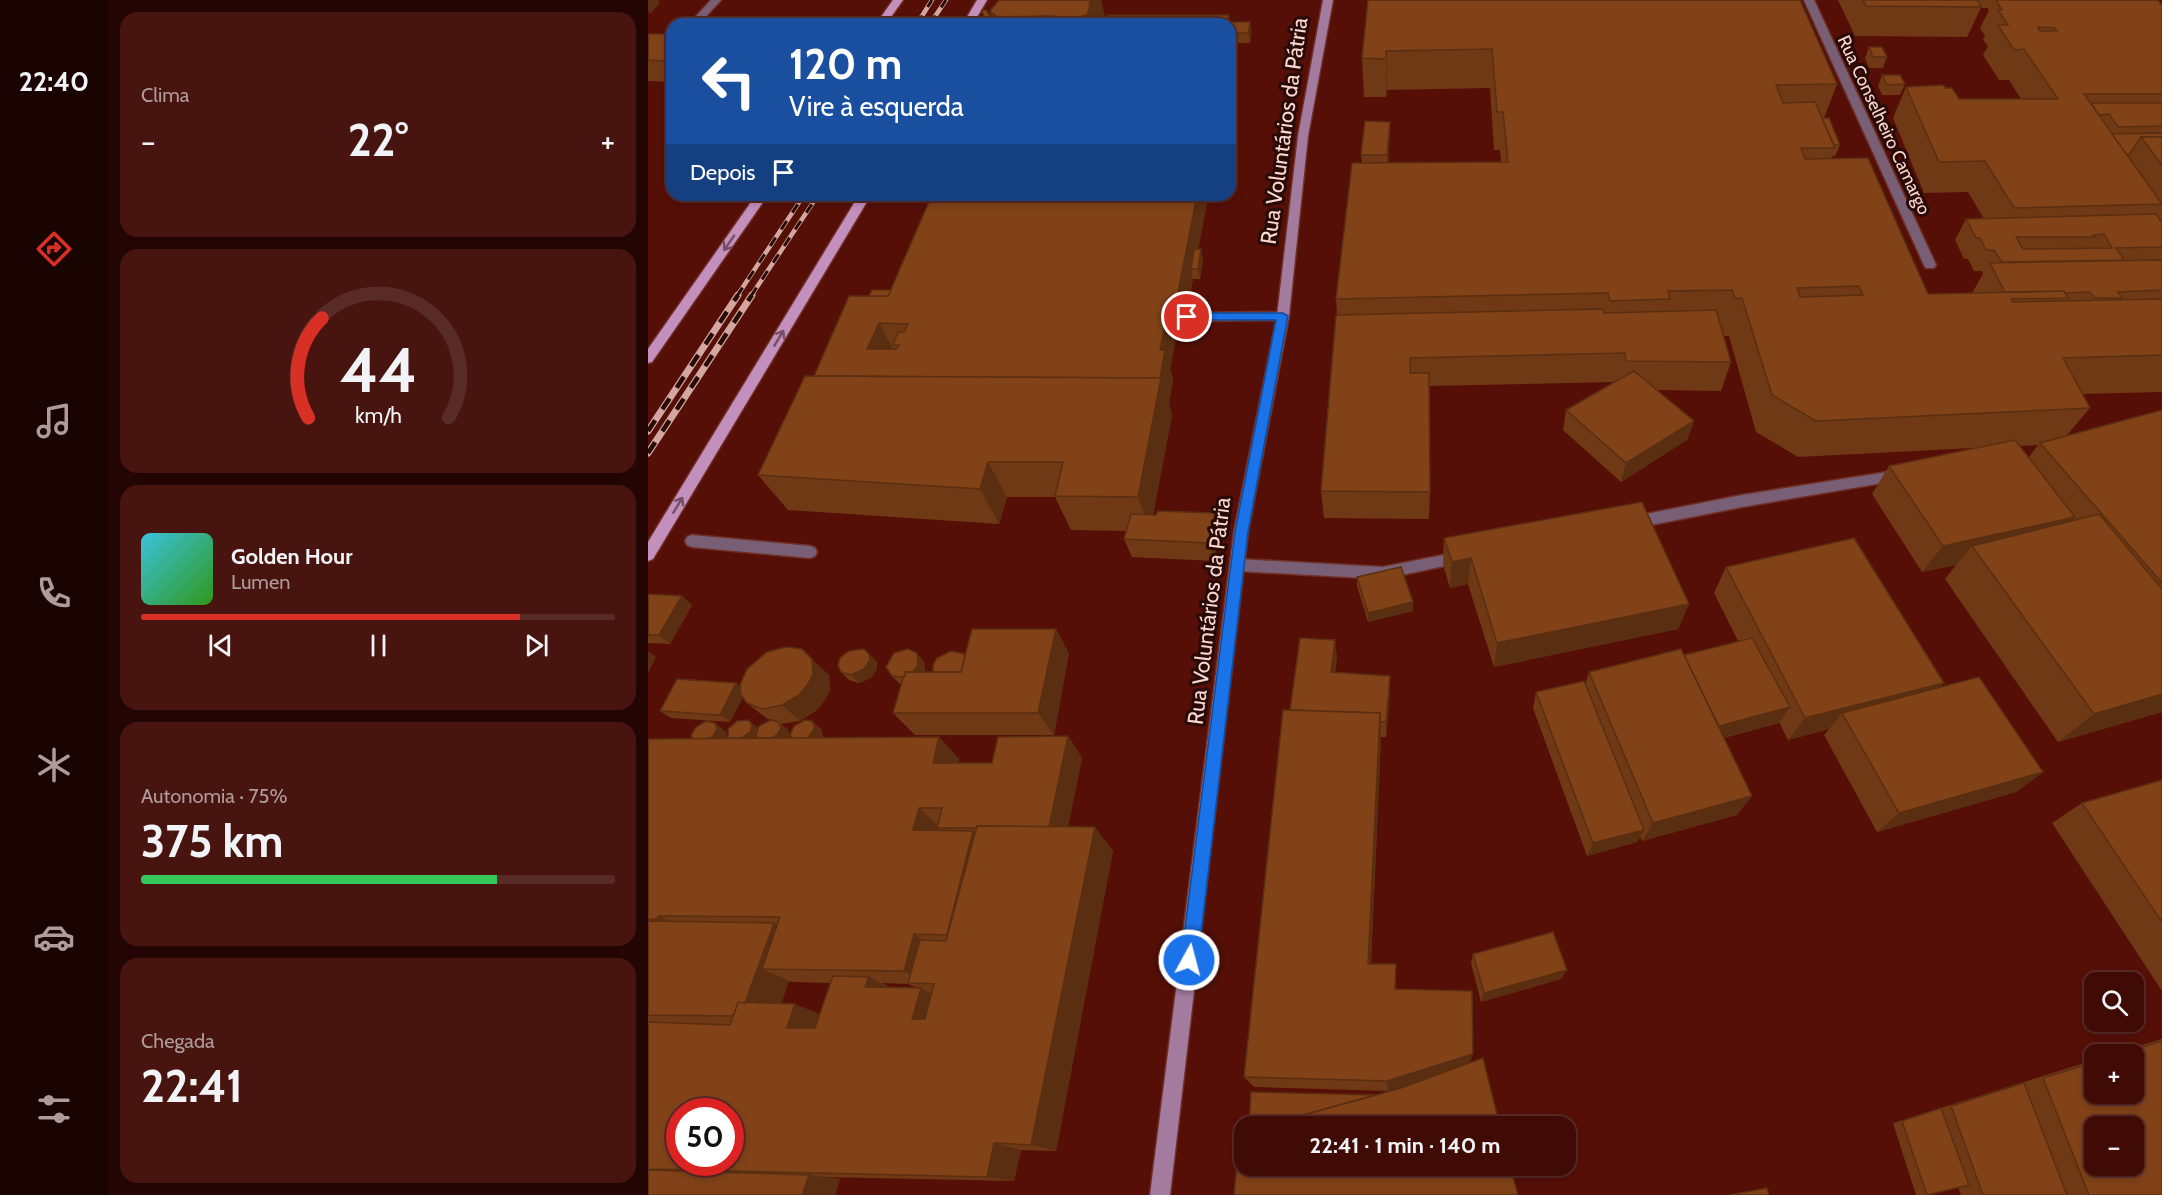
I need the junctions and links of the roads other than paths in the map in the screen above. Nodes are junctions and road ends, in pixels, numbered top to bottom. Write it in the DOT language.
graph roads {
  1 [pos="716,0"];
  2 [pos="898,0"];
  3 [pos="982,0"];
  4 [pos="1328,0"];
  5 [pos="1809,0"];
  6 [pos="700,18"];
  7 [pos="885,18"];
  8 [pos="972,18"];
  9 [pos="758,201"];
  10 [pos="861,201"];
  11 [pos="1930,265"];
  12 [pos="1283,316"];
  13 [pos="1187,317"];
  14 [pos="648,359"];
  15 [pos="1915,472"];
  16 [pos="1615,526"];
  17 [pos="692,541"];
  18 [pos="810,552"];
  19 [pos="1476,554"];
  20 [pos="648,555"];
  21 [pos="1238,565"];
  22 [pos="1160,1195"];
  1 -- 6 [label="street"];
  2 -- 7 [label="main road"];
  3 -- 8 [label="main road"];
  4 -- 12 [label="main road, Rua Voluntários da Pátria"];
  5 -- 11 [label="street, Rua Conselheiro Camargo"];
  9 -- 14 [label="main road, one-way"];
  20 -- 10 [label="main road, one-way"];
  12 -- 13 [label="street"];
  12 -- 21 [label="main road, Rua Voluntários da Pátria"];
  15 -- 16 [label="street"];
  17 -- 18 [label="street"];
  19 -- 21 [label="street"];
  21 -- 22 [label="main road, Rua Voluntários da Pátria"];
}
